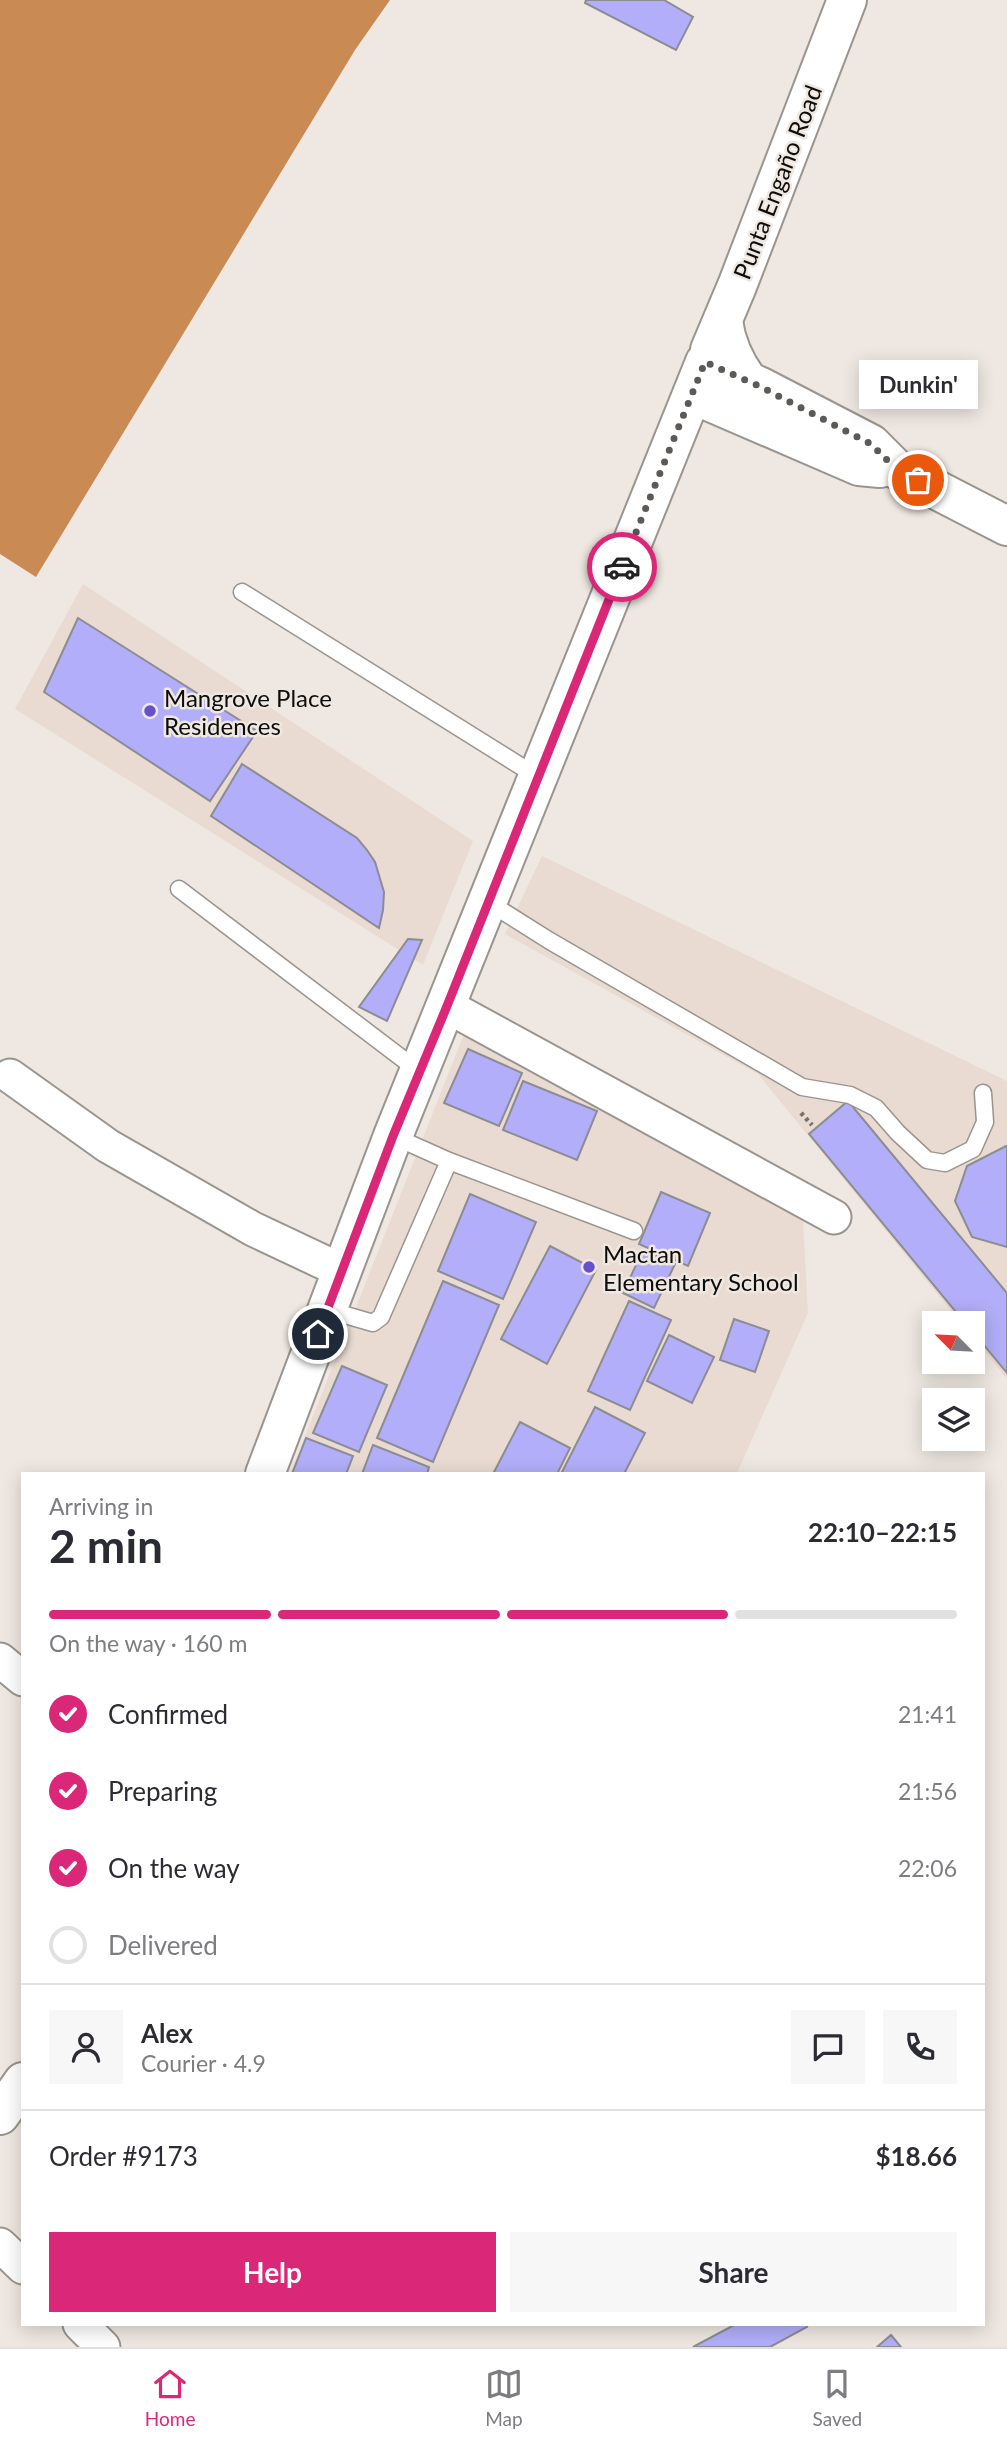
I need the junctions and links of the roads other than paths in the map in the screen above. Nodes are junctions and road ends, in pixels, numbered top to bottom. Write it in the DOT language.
graph roads {
  1 [pos="847,0"];
  2 [pos="723,321"];
  3 [pos="699,378"];
  4 [pos="743,398"];
  5 [pos="672,445"];
  6 [pos="1007,526"];
  7 [pos="242,592"];
  8 [pos="538,777"];
  9 [pos="179,889"];
  10 [pos="488,902"];
  11 [pos="447,1006"];
  12 [pos="420,1072"];
  13 [pos="10,1076"];
  14 [pos="983,1093"];
  15 [pos="393,1136"];
  16 [pos="449,1161"];
  17 [pos="834,1217"];
  18 [pos="634,1231"];
  19 [pos="342,1271"];
  20 [pos="327,1310"];
  21 [pos="266,1472"];
  22 [pos="0,1660"];
  23 [pos="21,1677"];
  24 [pos="21,2084"];
  25 [pos="0,2115"];
  26 [pos="0,2245"];
  27 [pos="21,2265"];
  28 [pos="82,2326"];
  29 [pos="103,2347"];
  1 -- 2 [label="main road, Punta Engaño Road"];
  2 -- 3 [label="main road, Punta Engaño Road"];
  2 -- 4 [label="main road"];
  3 -- 4 [label="main road"];
  3 -- 5 [label="main road, Punta Engaño Road"];
  4 -- 5 [label="main road"];
  4 -- 6 [label="main road"];
  5 -- 8 [label="main road, Punta Engaño Road"];
  7 -- 8 [label="lane"];
  8 -- 10 [label="main road, Punta Engaño Road"];
  9 -- 12 [label="lane"];
  10 -- 11 [label="main road, Punta Engaño Road"];
  10 -- 14 [label="lane"];
  11 -- 12 [label="main road, Punta Engaño Road"];
  11 -- 17 [label="street"];
  12 -- 15 [label="main road, Punta Engaño Road"];
  13 -- 19 [label="street"];
  15 -- 16 [label="lane"];
  15 -- 19 [label="main road, Punta Engaño Road"];
  16 -- 18 [label="lane"];
  16 -- 20 [label="lane"];
  19 -- 20 [label="main road, Punta Engaño Road"];
  20 -- 21 [label="main road, Punta Engaño Road"];
  22 -- 23 [label="street"];
  24 -- 25 [label="main road"];
  26 -- 27 [label="street"];
  28 -- 29 [label="street"];
}
